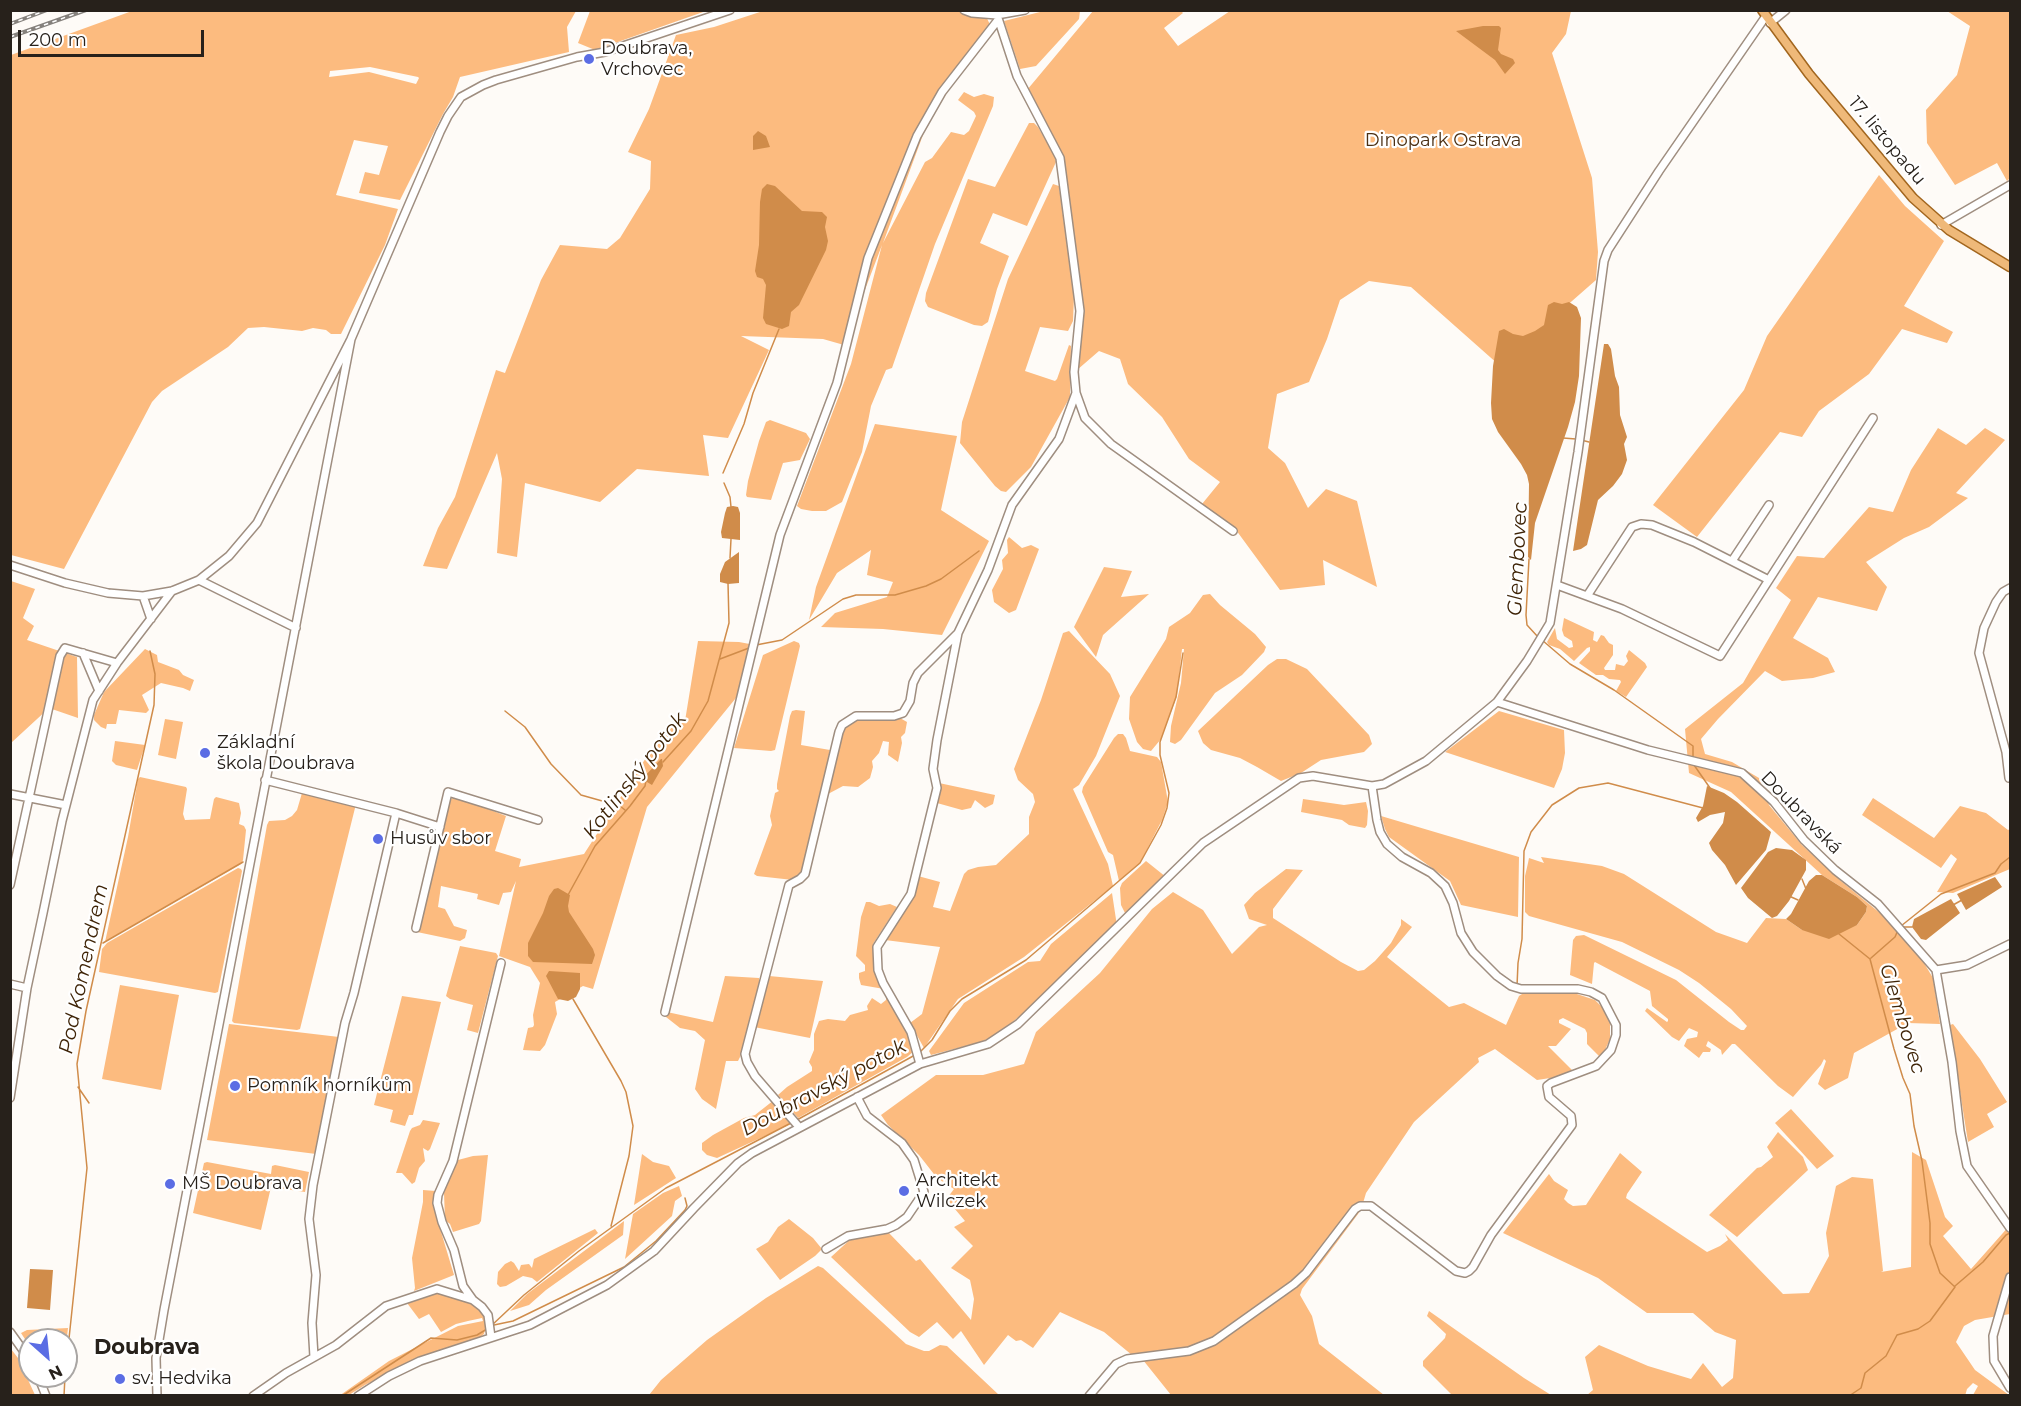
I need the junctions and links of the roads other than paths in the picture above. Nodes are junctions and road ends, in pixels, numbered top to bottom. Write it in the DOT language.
graph roads {
  1 [pos="730,10"];
  2 [pos="964,10"];
  3 [pos="1025,10"];
  4 [pos="1786,10"];
  5 [pos="1766,16"];
  6 [pos="998,17"];
  7 [pos="2010,184"];
  8 [pos="1941,225"];
  9 [pos="2010,267"];
  10 [pos="351,339"];
  11 [pos="1076,393"];
  12 [pos="1873,418"];
  13 [pos="1769,505"];
  14 [pos="1233,531"];
  15 [pos="1732,561"];
  16 [pos="10,565"];
  17 [pos="199,580"];
  18 [pos="1769,580"];
  19 [pos="1557,585"];
  20 [pos="2010,588"];
  21 [pos="172,591"];
  22 [pos="143,596"];
  23 [pos="1587,596"];
  24 [pos="151,619"];
  25 [pos="296,628"];
  26 [pos="958,633"];
  27 [pos="83,653"];
  28 [pos="117,663"];
  29 [pos="99,691"];
  30 [pos="1497,702"];
  31 [pos="2009,778"];
  32 [pos="265,780"];
  33 [pos="1372,786"];
  34 [pos="10,794"];
  35 [pos="30,797"];
  36 [pos="66,805"];
  37 [pos="396,813"];
  38 [pos="538,820"];
  39 [pos="440,827"];
  40 [pos="10,885"];
  41 [pos="416,928"];
  42 [pos="2010,944"];
  43 [pos="501,963"];
  44 [pos="1936,970"];
  45 [pos="10,984"];
  46 [pos="27,988"];
  47 [pos="665,1012"];
  48 [pos="920,1064"];
  49 [pos="857,1097"];
  50 [pos="10,1098"];
  51 [pos="799,1127"];
  52 [pos="2010,1228"];
  53 [pos="826,1249"];
  54 [pos="2010,1277"];
  55 [pos="473,1300"];
  56 [pos="491,1337"];
  57 [pos="314,1357"];
  58 [pos="2010,1388"];
  59 [pos="150,1395"];
  60 [pos="157,1395"];
  61 [pos="253,1395"];
  62 [pos="358,1395"];
  63 [pos="1089,1395"];
  1 -- 10 [label="street"];
  2 -- 6 [label="street"];
  3 -- 6 [label="street"];
  4 -- 5 [label="street"];
  5 -- 8 [label="main road, 17. listopadu"];
  5 -- 19 [label="street"];
  6 -- 11 [label="street"];
  6 -- 47 [label="street"];
  7 -- 8 [label="street"];
  8 -- 9 [label="main road, 17. listopadu"];
  10 -- 17 [label="street"];
  10 -- 25 [label="street"];
  11 -- 14 [label="street"];
  11 -- 26 [label="street"];
  12 -- 18 [label="street"];
  13 -- 15 [label="street"];
  15 -- 18 [label="street"];
  15 -- 23 [label="street"];
  16 -- 22 [label="street"];
  17 -- 21 [label="street"];
  17 -- 25 [label="street"];
  18 -- 23 [label="street"];
  19 -- 23 [label="street"];
  19 -- 30 [label="street"];
  20 -- 31 [label="street"];
  21 -- 22 [label="street"];
  21 -- 24 [label="street"];
  22 -- 24 [label="street"];
  24 -- 28 [label="street"];
  25 -- 32 [label="street"];
  26 -- 48 [label="street"];
  26 -- 51 [label="street"];
  27 -- 28 [label="street"];
  27 -- 29 [label="street"];
  27 -- 35 [label="street"];
  28 -- 29 [label="street"];
  29 -- 36 [label="street"];
  30 -- 33 [label="street"];
  30 -- 44 [label="street, Doubravská"];
  32 -- 37 [label="street"];
  32 -- 60 [label="street"];
  33 -- 48 [label="street"];
  33 -- 63 [label="street"];
  34 -- 35 [label="street"];
  35 -- 36 [label="street"];
  35 -- 40 [label="street"];
  36 -- 46 [label="street"];
  37 -- 39 [label="street"];
  37 -- 57 [label="street"];
  38 -- 39 [label="street"];
  39 -- 41 [label="street"];
  42 -- 44 [label="street"];
  43 -- 55 [label="street"];
  44 -- 52 [label="street"];
  45 -- 46 [label="street"];
  46 -- 50 [label="street"];
  48 -- 49 [label="street"];
  49 -- 51 [label="street"];
  49 -- 53 [label="street"];
  51 -- 56 [label="street"];
  54 -- 58 [label="street"];
  55 -- 56 [label="street"];
  55 -- 57 [label="street"];
  56 -- 62 [label="street"];
  57 -- 61 [label="street"];
  59 -- 60 [label="street"];
}
